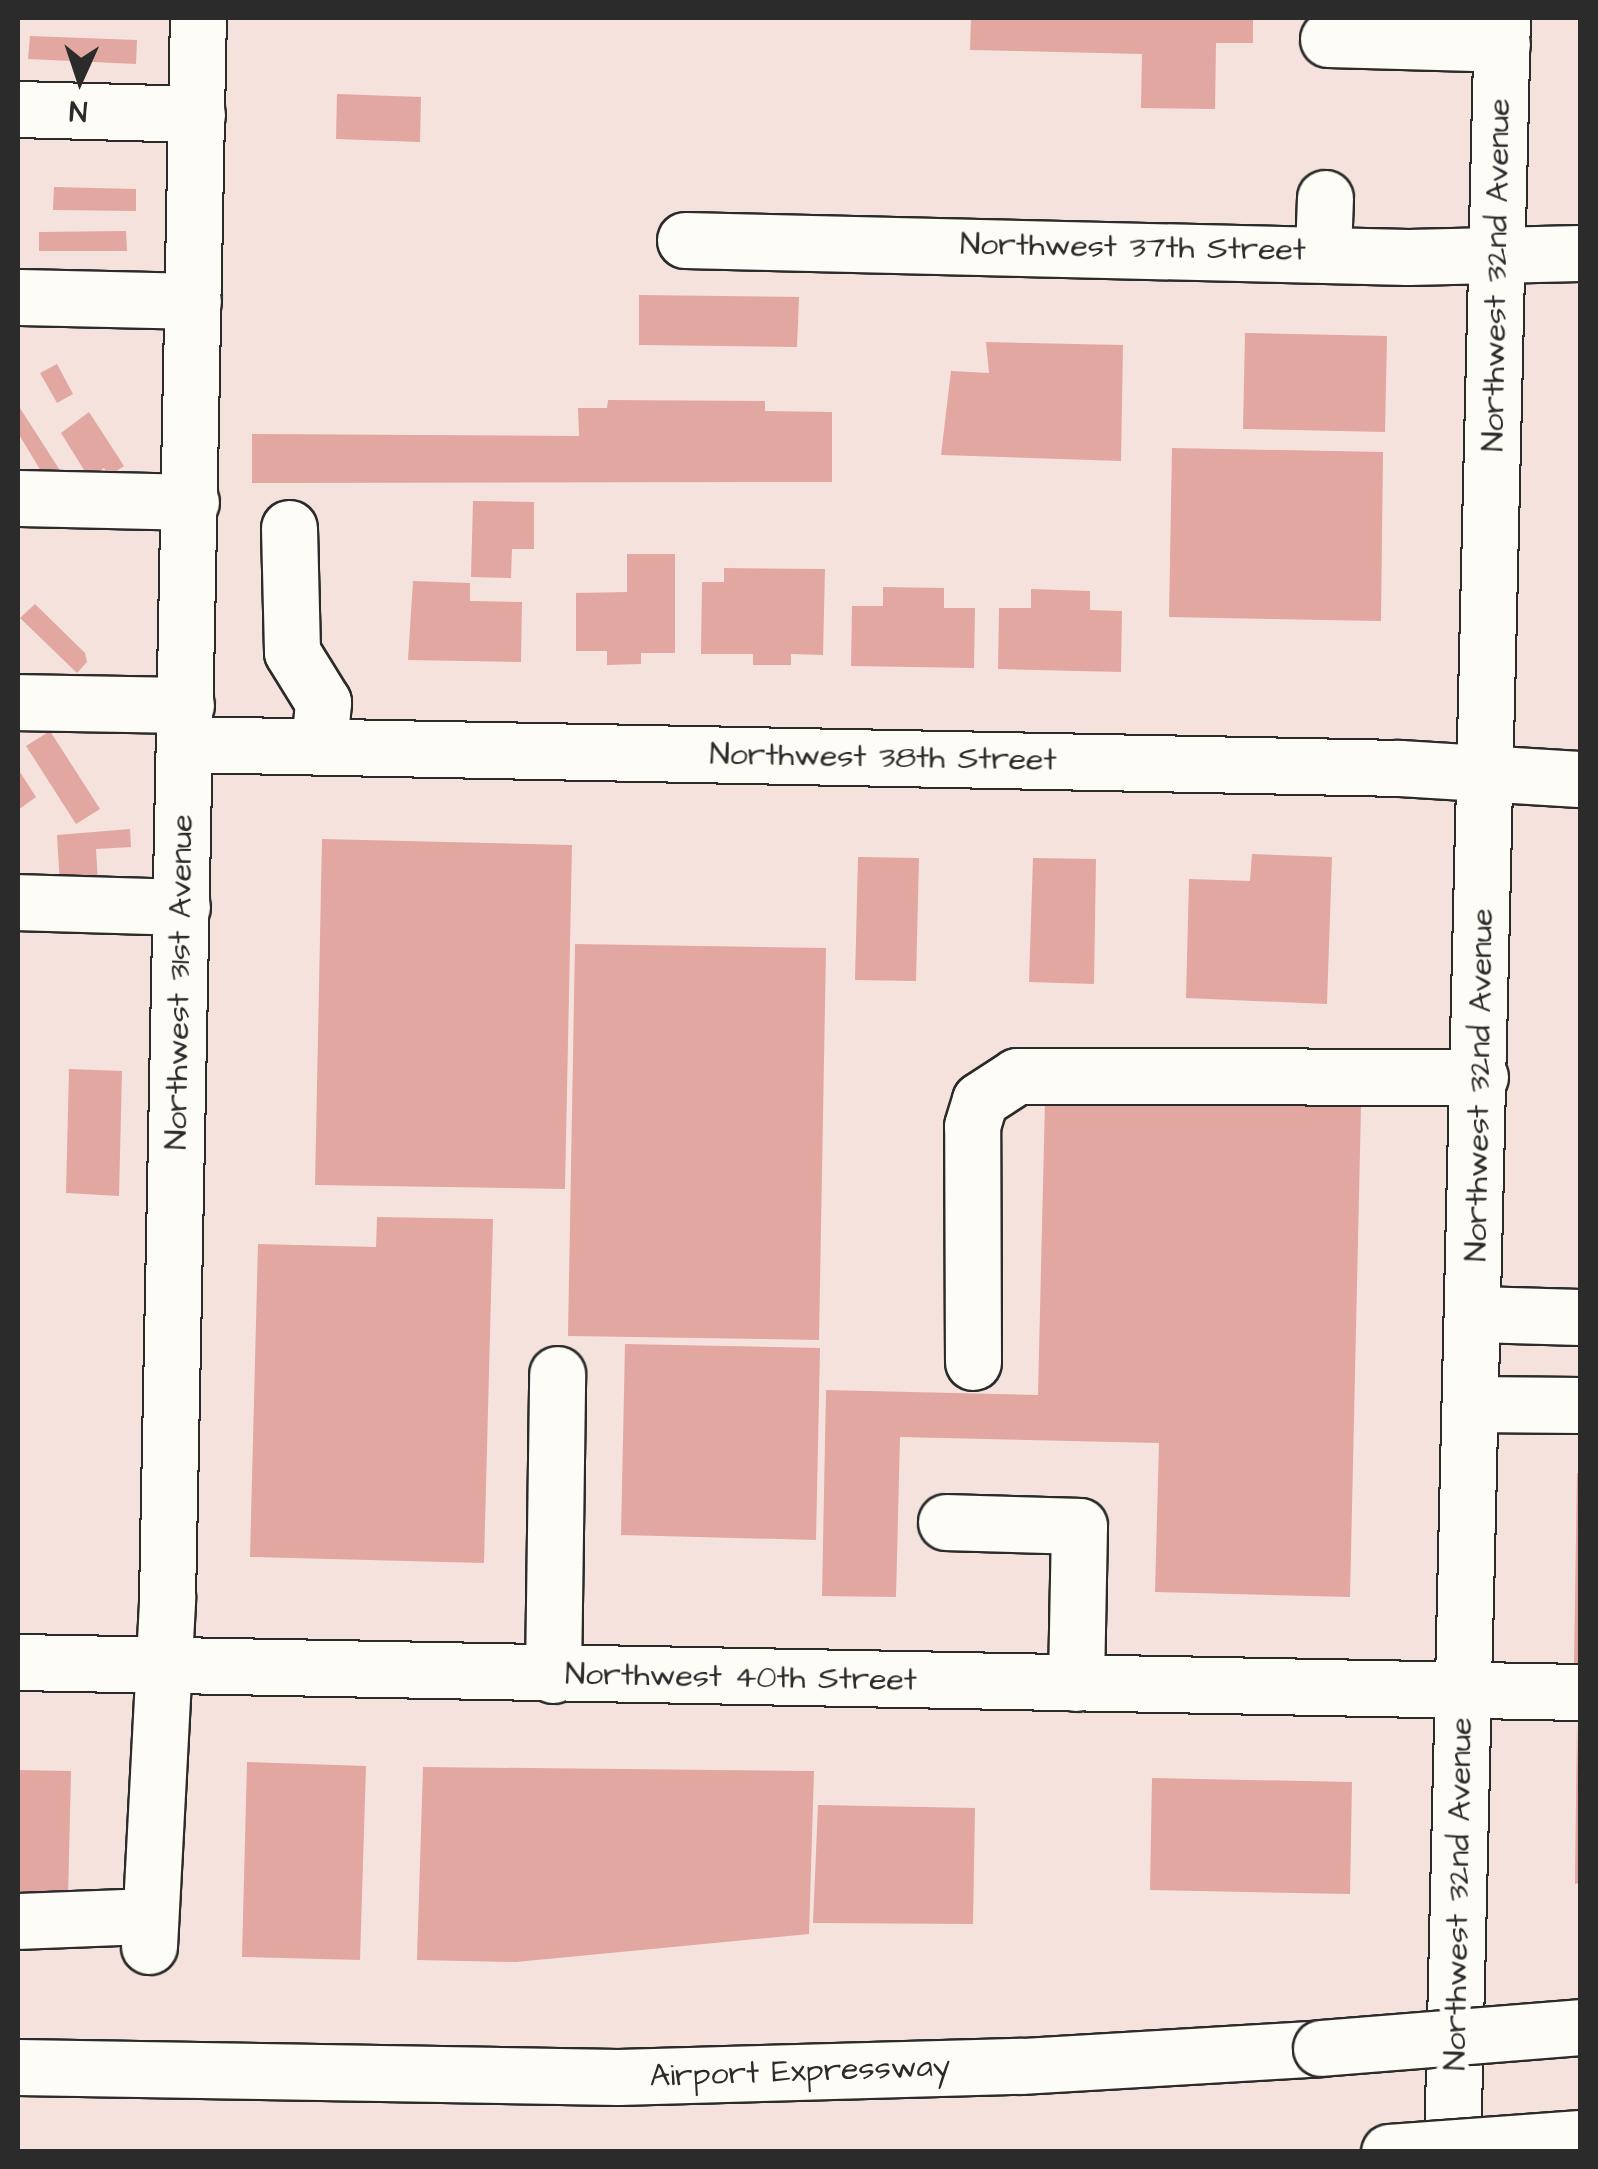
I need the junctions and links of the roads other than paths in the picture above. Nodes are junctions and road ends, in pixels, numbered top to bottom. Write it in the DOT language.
graph roads {
  1 [pos="198,18"];
  2 [pos="1502,31"];
  3 [pos="1328,39"];
  4 [pos="18,109"];
  5 [pos="197,114"];
  6 [pos="1324,198"];
  7 [pos="685,240"];
  8 [pos="1323,252"];
  9 [pos="1580,253"];
  10 [pos="1496,257"];
  11 [pos="18,297"];
  12 [pos="193,301"];
  13 [pos="18,498"];
  14 [pos="190,502"];
  15 [pos="289,528"];
  16 [pos="18,702"];
  17 [pos="185,725"];
  18 [pos="319,747"];
  19 [pos="1488,773"];
  20 [pos="1580,779"];
  21 [pos="18,902"];
  22 [pos="182,907"];
  23 [pos="1480,1077"];
  24 [pos="1474,1314"];
  25 [pos="1580,1317"];
  26 [pos="973,1362"];
  27 [pos="557,1374"];
  28 [pos="1472,1404"];
  29 [pos="1580,1406"];
  30 [pos="946,1522"];
  31 [pos="21,1648"];
  32 [pos="162,1666"];
  33 [pos="553,1675"];
  34 [pos="1076,1683"];
  35 [pos="1580,1692"];
  36 [pos="1464,1693"];
  37 [pos="18,1921"];
  38 [pos="1580,2027"];
  39 [pos="18,2067"];
  40 [pos="1580,2138"];
  41 [pos="1389,2152"];
  42 [pos="1452,2152"];
  1 -- 5 [label="main road, Northwest 31st Avenue"];
  2 -- 3 [label="main road"];
  2 -- 10 [label="main road, Northwest 32nd Avenue"];
  4 -- 5 [label="main road"];
  5 -- 12 [label="main road, Northwest 31st Avenue"];
  6 -- 8 [label="main road"];
  7 -- 8 [label="main road, Northwest 37th Street"];
  8 -- 10 [label="main road, Northwest 37th Street"];
  9 -- 10 [label="main road, Northwest 37th Street"];
  10 -- 19 [label="main road, Northwest 32nd Avenue"];
  11 -- 12 [label="main road"];
  12 -- 14 [label="main road, Northwest 31st Avenue"];
  13 -- 14 [label="main road"];
  14 -- 17 [label="main road, Northwest 31st Avenue"];
  15 -- 18 [label="main road"];
  16 -- 17 [label="main road, Northwest 38th Street"];
  17 -- 18 [label="main road, Northwest 38th Street"];
  17 -- 22 [label="main road, Northwest 31st Avenue"];
  18 -- 19 [label="main road, Northwest 38th Street"];
  19 -- 20 [label="main road, Northwest 38th Street"];
  19 -- 23 [label="main road, Northwest 32nd Avenue"];
  21 -- 22 [label="main road"];
  22 -- 32 [label="main road, Northwest 31st Avenue"];
  23 -- 24 [label="main road, Northwest 32nd Avenue"];
  23 -- 26 [label="main road"];
  24 -- 25 [label="main road"];
  24 -- 28 [label="main road, Northwest 32nd Avenue"];
  27 -- 33 [label="main road"];
  28 -- 29 [label="main road"];
  28 -- 36 [label="main road, Northwest 32nd Avenue"];
  30 -- 34 [label="main road"];
  31 -- 32 [label="main road, Northwest 40th Street"];
  32 -- 33 [label="main road, Northwest 40th Street"];
  32 -- 37 [label="main road, Northwest 31st Avenue"];
  33 -- 34 [label="main road, Northwest 40th Street"];
  34 -- 36 [label="main road, Northwest 40th Street"];
  35 -- 36 [label="main road, Northwest 40th Street"];
  36 -- 42 [label="main road, Northwest 32nd Avenue"];
  38 -- 39 [label="main road, Airport Expressway, bridge"];
  40 -- 41 [label="main road, bridge"];
}
